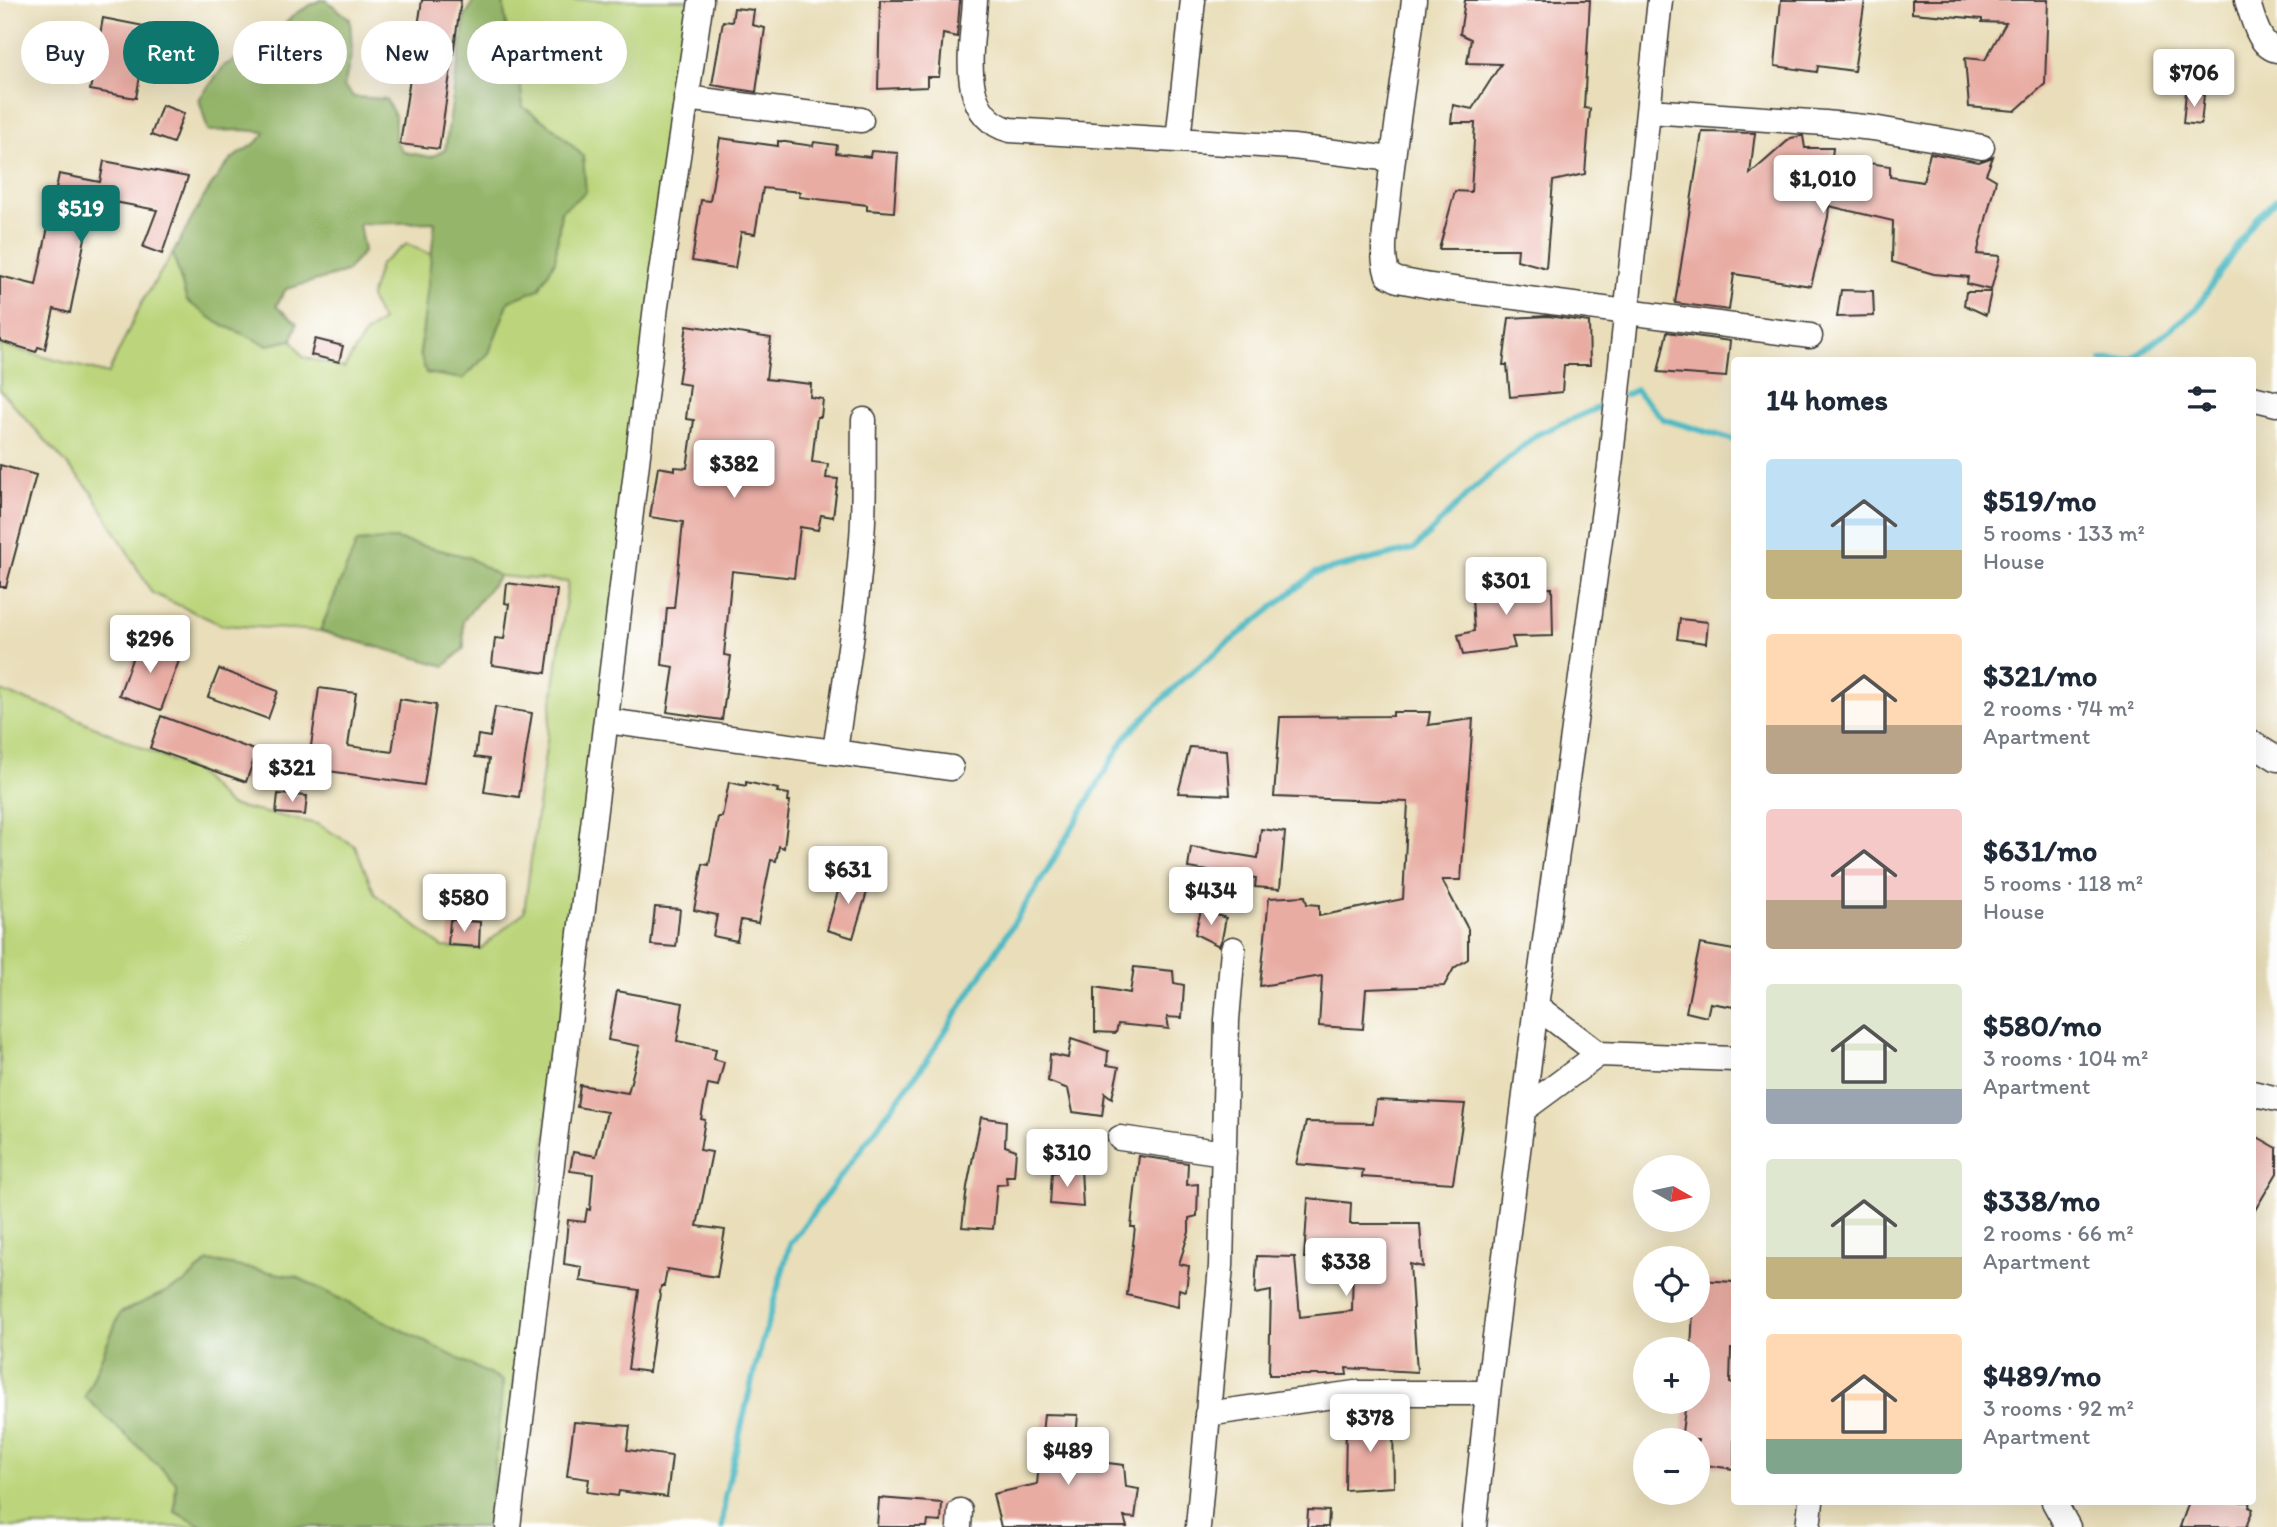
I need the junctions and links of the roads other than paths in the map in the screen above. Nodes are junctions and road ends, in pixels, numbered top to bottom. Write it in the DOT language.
graph roads {
  1 [pos="701,0"];
  2 [pos="975,0"];
  3 [pos="1193,0"];
  4 [pos="1414,0"];
  5 [pos="1660,0"];
  6 [pos="2247,0"];
  7 [pos="2277,50"];
  8 [pos="686,98"];
  9 [pos="1649,111"];
  10 [pos="861,120"];
  11 [pos="1178,140"];
  12 [pos="1982,147"];
  13 [pos="1392,159"];
  14 [pos="1626,313"];
  15 [pos="1810,337"];
  16 [pos="2256,399"];
  17 [pos="2277,404"];
  18 [pos="864,420"];
  19 [pos="607,721"];
  20 [pos="2256,745"];
  21 [pos="835,751"];
  22 [pos="2277,758"];
  23 [pos="951,768"];
  24 [pos="1233,949"];
  25 [pos="1536,1006"];
  26 [pos="1599,1054"];
  27 [pos="1731,1059"];
  28 [pos="2256,1094"];
  29 [pos="2277,1099"];
  30 [pos="1523,1110"];
  31 [pos="1120,1138"];
  32 [pos="1224,1153"];
  33 [pos="1488,1392"];
  34 [pos="1207,1414"];
  35 [pos="1811,1505"];
  36 [pos="2056,1505"];
  37 [pos="508,1527"];
  38 [pos="1198,1527"];
  39 [pos="1474,1527"];
  40 [pos="1808,1527"];
  41 [pos="2068,1527"];
  1 -- 8 [label="street"];
  2 -- 11 [label="street"];
  3 -- 11 [label="street"];
  4 -- 13 [label="street"];
  5 -- 9 [label="street"];
  6 -- 7 [label="street"];
  8 -- 10 [label="street"];
  8 -- 19 [label="street"];
  9 -- 12 [label="street"];
  9 -- 14 [label="street"];
  11 -- 13 [label="street"];
  13 -- 14 [label="street"];
  14 -- 15 [label="street"];
  14 -- 25 [label="street"];
  16 -- 17 [label="street"];
  18 -- 21 [label="street"];
  19 -- 21 [label="street"];
  19 -- 37 [label="street"];
  20 -- 22 [label="street"];
  21 -- 23 [label="street"];
  24 -- 32 [label="street"];
  25 -- 26 [label="street"];
  25 -- 30 [label="street"];
  26 -- 27 [label="street"];
  26 -- 30 [label="street"];
  28 -- 29 [label="street"];
  30 -- 33 [label="street"];
  31 -- 32 [label="street"];
  32 -- 34 [label="street"];
  33 -- 34 [label="street"];
  33 -- 39 [label="street"];
  34 -- 38 [label="street"];
  35 -- 40 [label="street"];
  36 -- 41 [label="street"];
}
